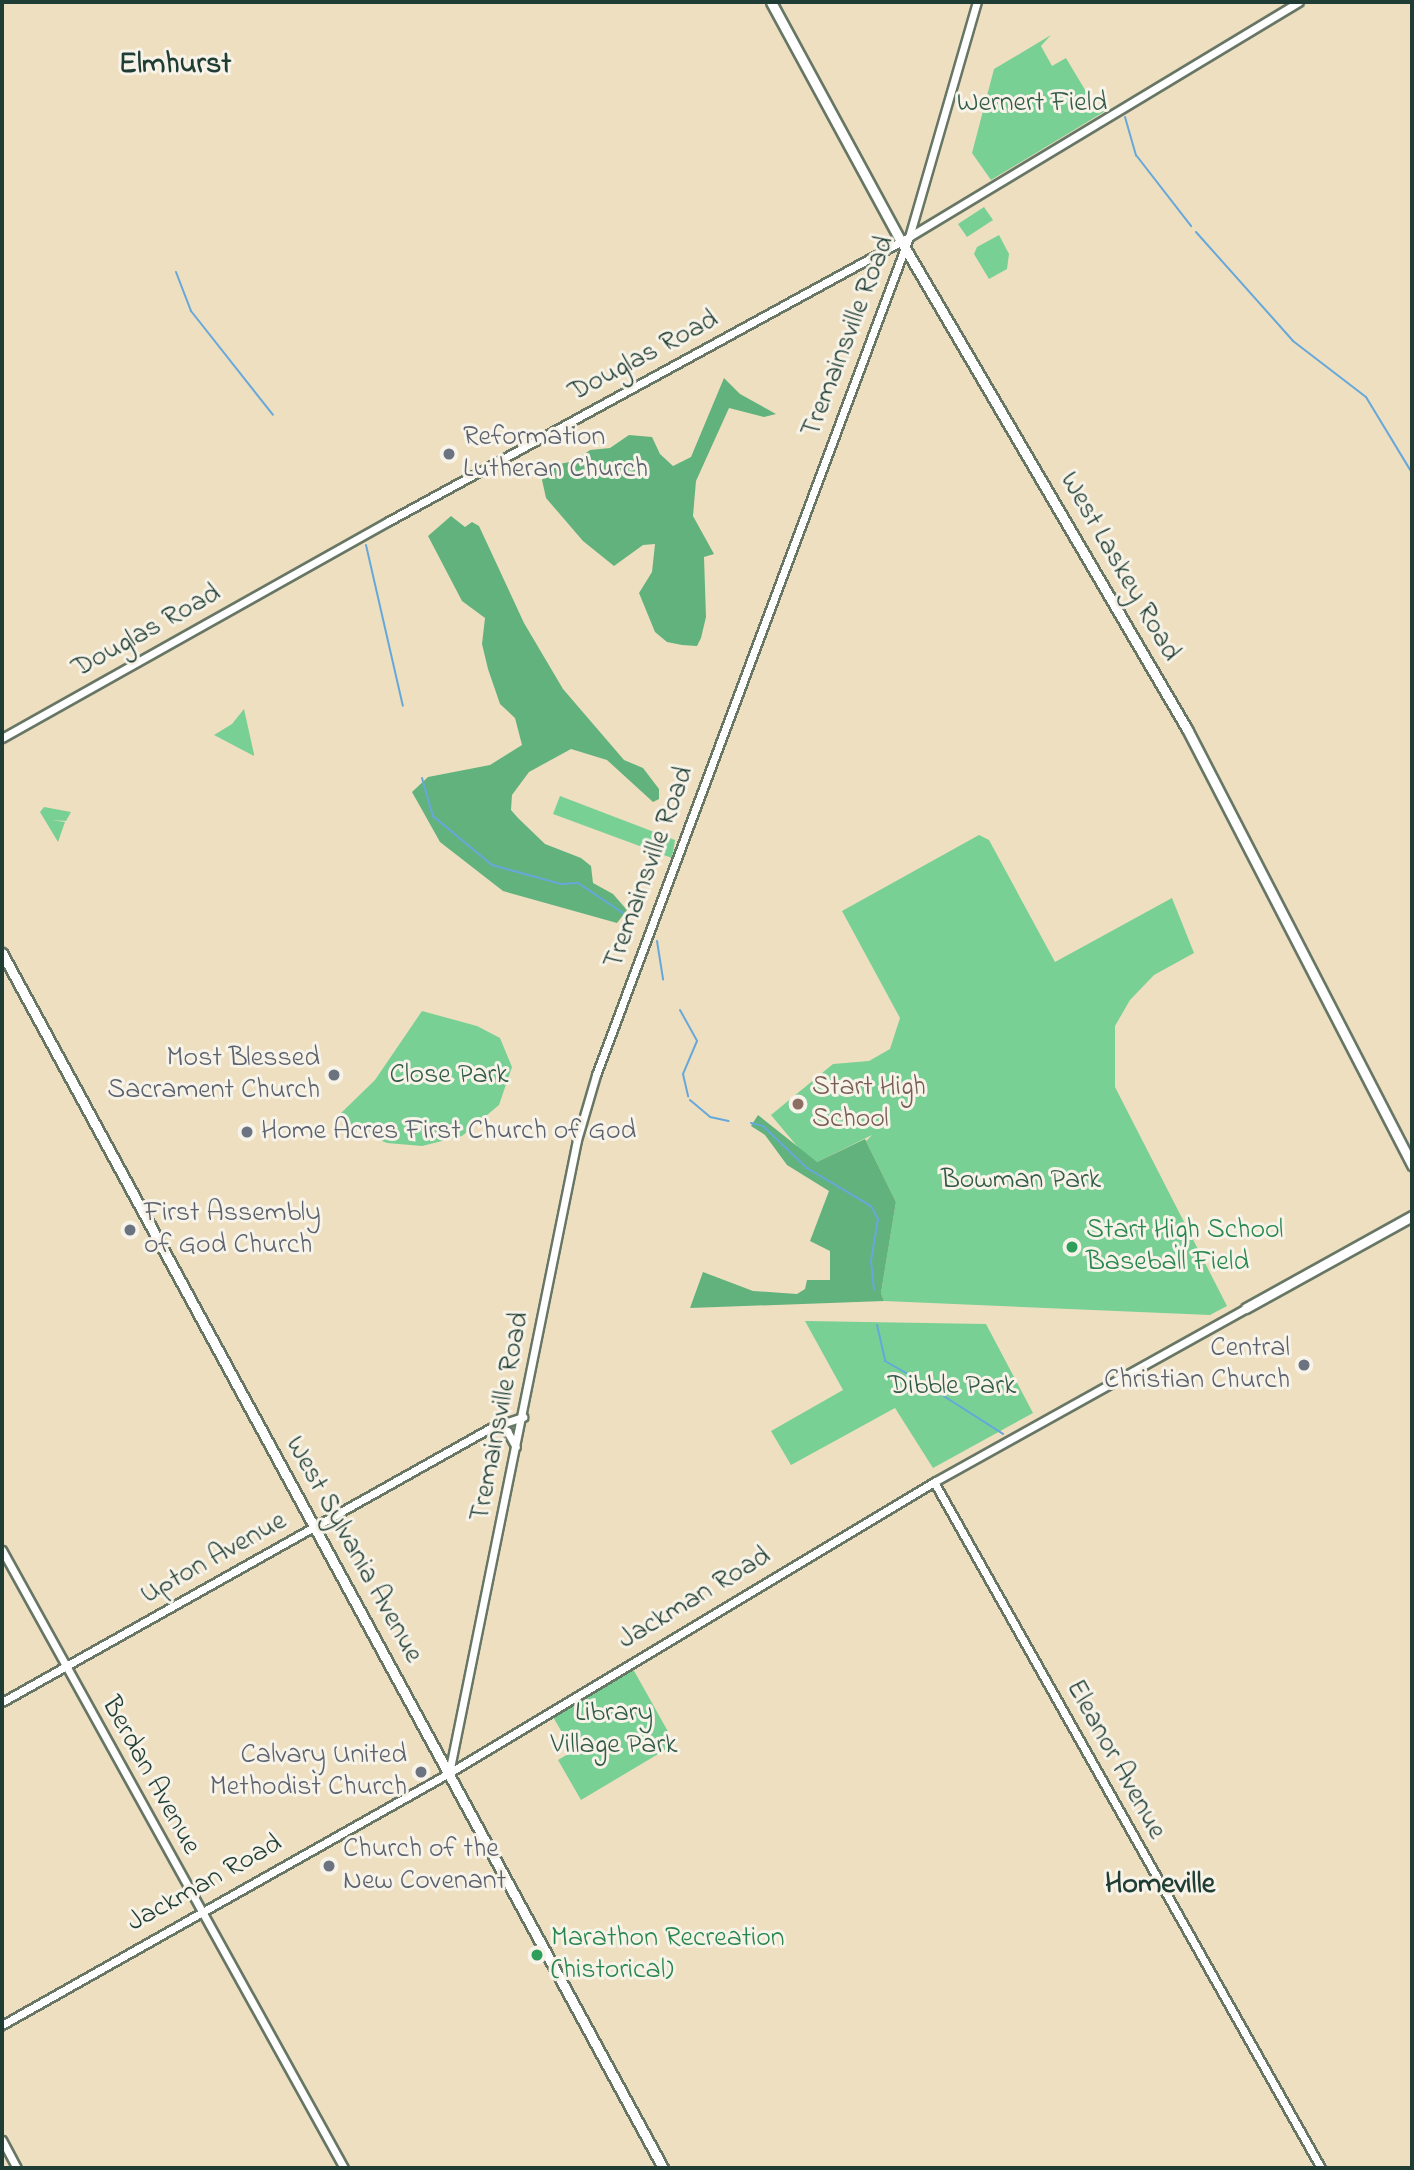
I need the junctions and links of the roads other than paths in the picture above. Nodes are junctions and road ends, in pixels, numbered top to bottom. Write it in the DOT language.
graph roads {
  1 [pos="771,2"];
  2 [pos="977,2"];
  3 [pos="1299,2"];
  4 [pos="905,241"];
  5 [pos="2,738"];
  6 [pos="2,953"];
  7 [pos="1412,1165"];
  8 [pos="1412,1216"];
  9 [pos="1246,1308"];
  10 [pos="523,1417"];
  11 [pos="492,1427"];
  12 [pos="516,1447"];
  13 [pos="934,1482"];
  14 [pos="314,1527"];
  15 [pos="2,1550"];
  16 [pos="66,1666"];
  17 [pos="2,1702"];
  18 [pos="449,1773"];
  19 [pos="201,1912"];
  20 [pos="2,2025"];
  21 [pos="2,2140"];
  22 [pos="18,2168"];
  23 [pos="345,2168"];
  24 [pos="663,2168"];
  25 [pos="1321,2168"];
  1 -- 4 [label="main road, West Laskey Road"];
  2 -- 4 [label="street, Tremainsville Road"];
  3 -- 4 [label="street, Douglas Road"];
  4 -- 5 [label="street, Douglas Road"];
  4 -- 7 [label="main road, West Laskey Road"];
  4 -- 10 [label="street, Tremainsville Road"];
  6 -- 14 [label="main road, West Sylvania Avenue"];
  8 -- 9 [label="main road, Jackman Road"];
  9 -- 13 [label="street, Jackman Road"];
  10 -- 11 [label="street, Upton Avenue"];
  10 -- 12 [label="street, Tremainsville Road"];
  11 -- 12 [label="street"];
  11 -- 14 [label="street, Upton Avenue"];
  12 -- 18 [label="street, Tremainsville Road"];
  13 -- 18 [label="street, Jackman Road"];
  13 -- 25 [label="street, Eleanor Avenue"];
  14 -- 16 [label="street, Upton Avenue"];
  14 -- 18 [label="main road, West Sylvania Avenue"];
  15 -- 16 [label="street, Berdan Avenue"];
  16 -- 17 [label="street, Upton Avenue"];
  16 -- 19 [label="street, Berdan Avenue"];
  18 -- 19 [label="street, Jackman Road"];
  18 -- 24 [label="main road, West Sylvania Avenue"];
  19 -- 20 [label="street, Jackman Road"];
  19 -- 23 [label="street, Berdan Avenue"];
  21 -- 22 [label="street"];
}
